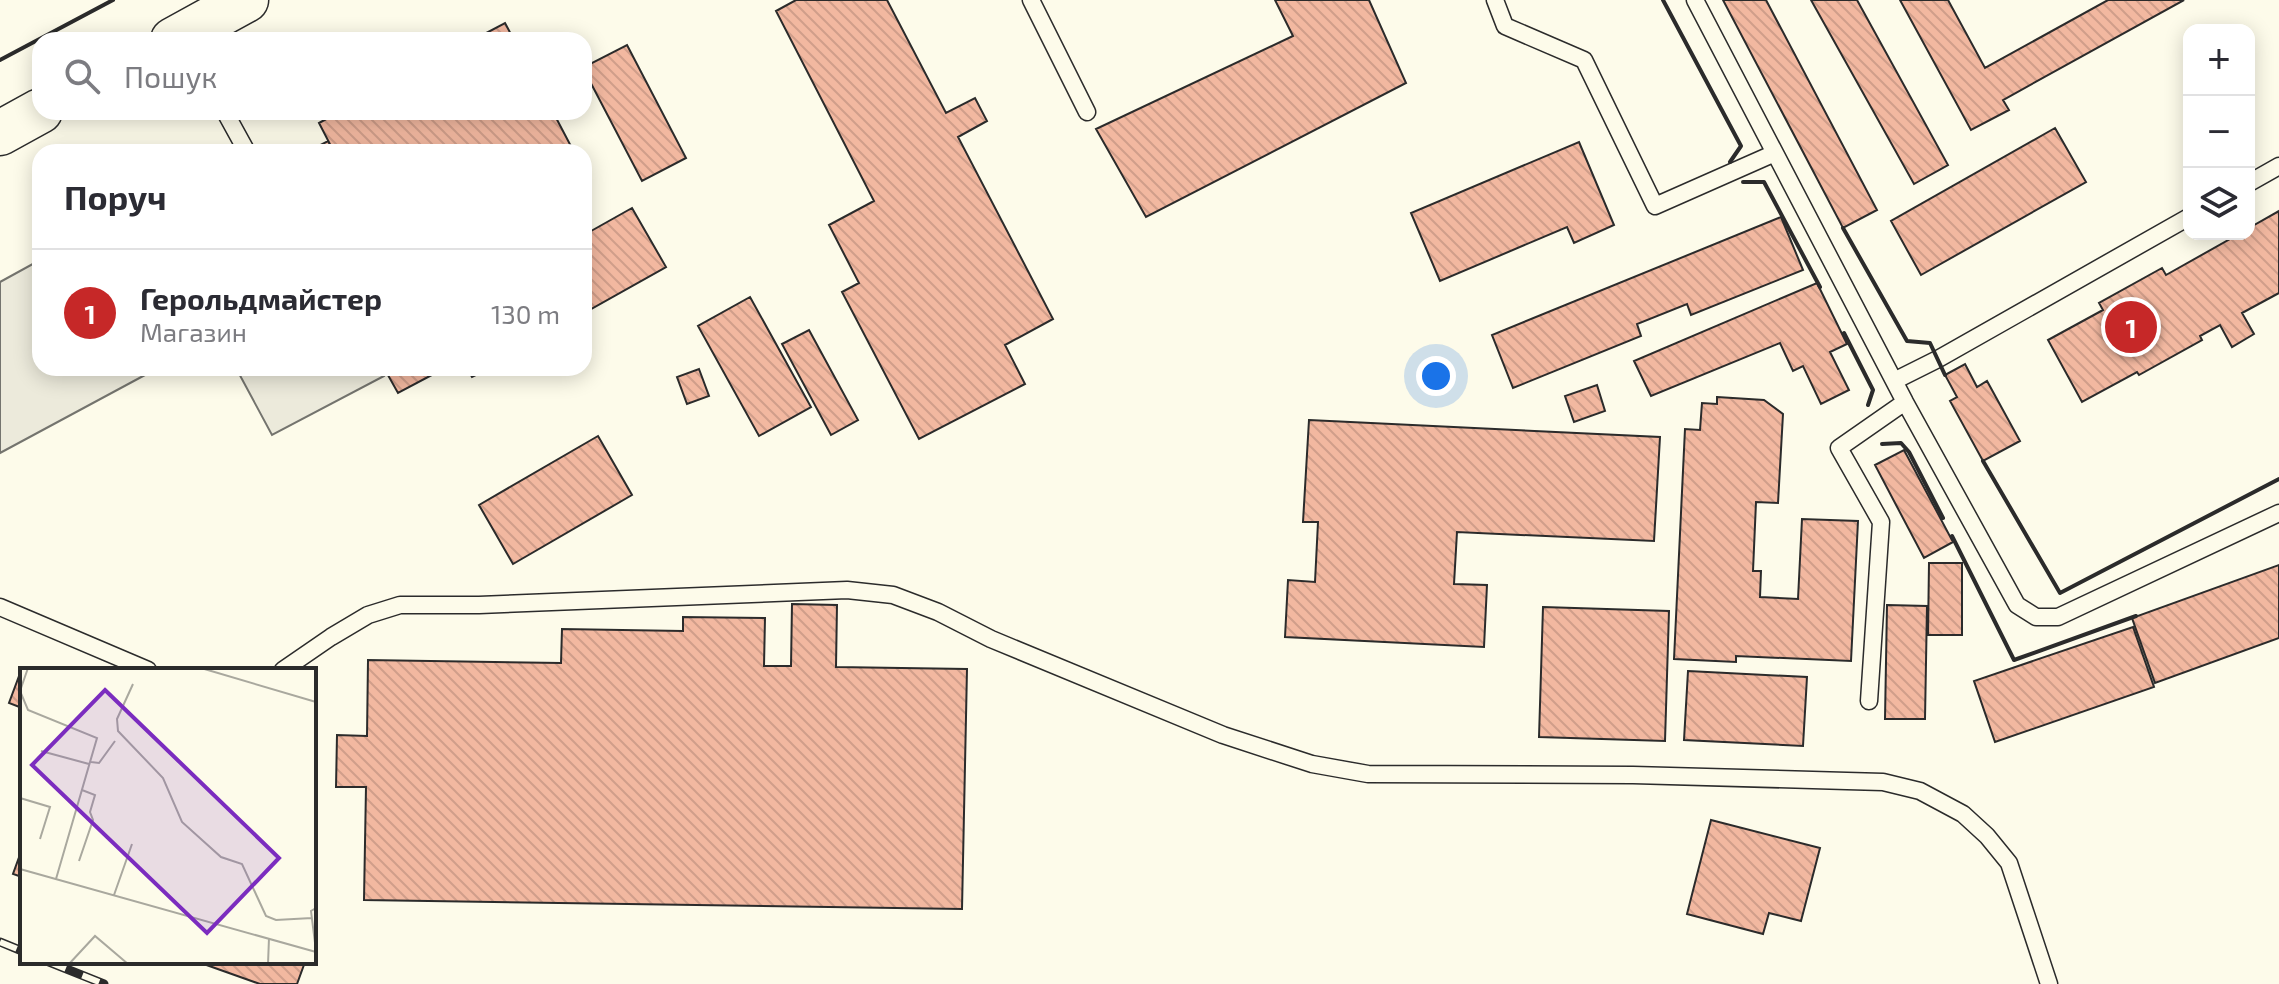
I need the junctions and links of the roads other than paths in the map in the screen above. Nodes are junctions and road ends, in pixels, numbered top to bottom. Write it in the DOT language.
graph roads {
  1 [pos="246,0"];
  2 [pos="1031,0"];
  3 [pos="1495,0"];
  4 [pos="1695,0"];
  5 [pos="191,32"];
  6 [pos="1087,112"];
  7 [pos="32,115"];
  8 [pos="229,120"];
  9 [pos="0,133"];
  10 [pos="243,144"];
  11 [pos="1775,153"];
  12 [pos="2279,166"];
  13 [pos="2255,180"];
  14 [pos="2183,220"];
  15 [pos="1894,381"];
  16 [pos="1905,402"];
  17 [pos="2279,513"];
  18 [pos="0,607"];
  19 [pos="143,668"];
  20 [pos="286,668"];
  21 [pos="1869,701"];
  22 [pos="2049,984"];
  1 -- 5 [label="main road"];
  2 -- 6 [label="lane"];
  3 -- 11 [label="lane"];
  4 -- 11 [label="lane"];
  7 -- 9 [label="main road"];
  8 -- 10 [label="lane"];
  11 -- 15 [label="lane"];
  12 -- 13 [label="lane"];
  14 -- 15 [label="lane"];
  15 -- 16 [label="lane"];
  16 -- 17 [label="lane"];
  16 -- 21 [label="lane"];
  18 -- 19 [label="lane"];
  20 -- 22 [label="lane"];
}
